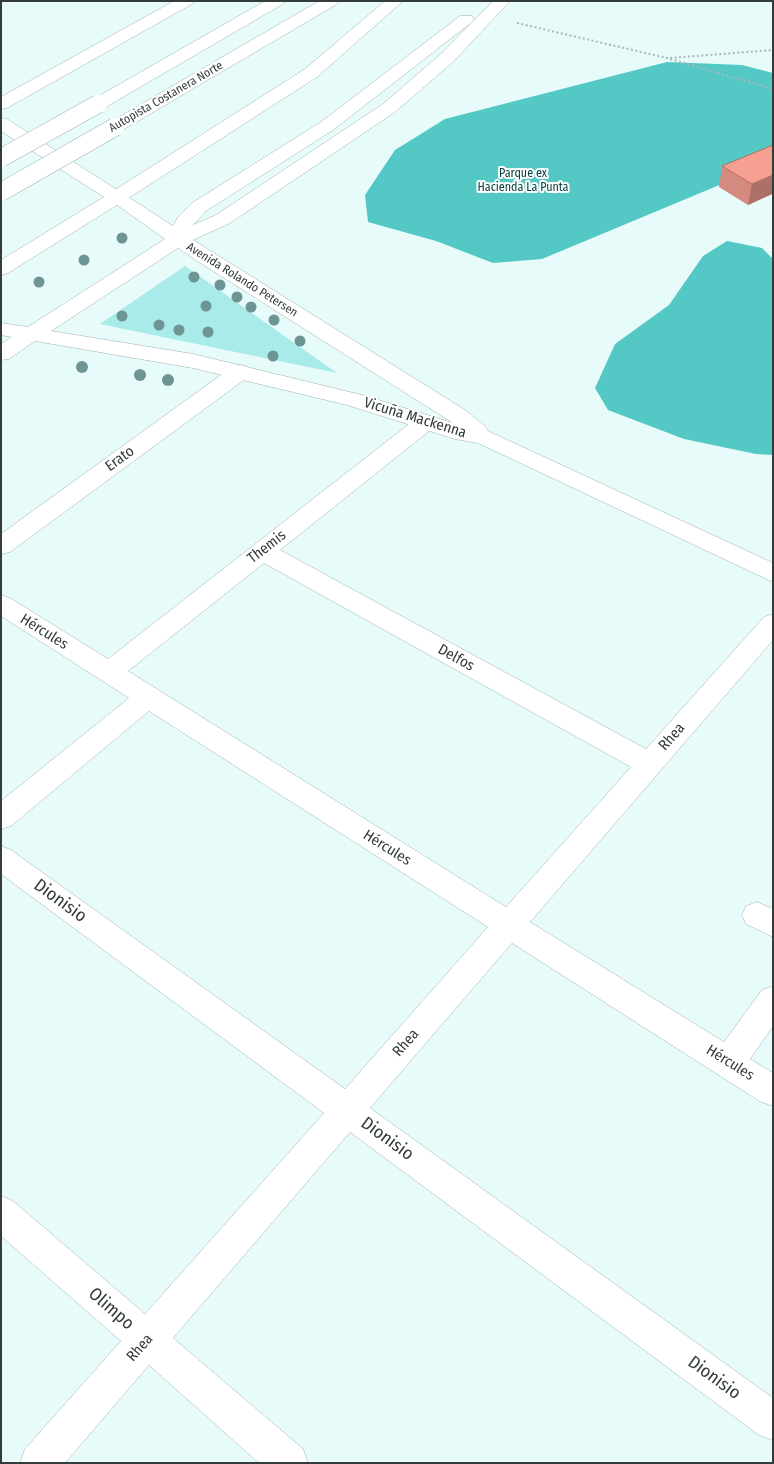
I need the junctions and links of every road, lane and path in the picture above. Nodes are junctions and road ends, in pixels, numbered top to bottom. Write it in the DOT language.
graph roads {
  1 [pos="186,1"];
  2 [pos="278,1"];
  3 [pos="331,1"];
  4 [pos="396,1"];
  5 [pos="502,1"];
  6 [pos="488,10"];
  7 [pos="773,50"];
  8 [pos="667,58"];
  9 [pos="773,89"];
  10 [pos="1,104"];
  11 [pos="1,123"];
  12 [pos="1,158"];
  13 [pos="1,192"];
  14 [pos="118,197"];
  15 [pos="178,239"];
  16 [pos="1,269"];
  17 [pos="1,329"];
  18 [pos="34,334"];
  19 [pos="1,354"];
  20 [pos="240,372"];
  21 [pos="426,422"];
  22 [pos="483,437"];
  23 [pos="1,546"];
  24 [pos="262,551"];
  25 [pos="773,573"];
  26 [pos="1,604"];
  27 [pos="773,623"];
  28 [pos="109,672"];
  29 [pos="148,697"];
  30 [pos="649,764"];
  31 [pos="1,818"];
  32 [pos="1,858"];
  33 [pos="509,924"];
  34 [pos="773,1000"];
  35 [pos="728,1063"];
  36 [pos="773,1090"];
  37 [pos="347,1110"];
  38 [pos="1,1213"];
  39 [pos="147,1340"];
  40 [pos="773,1421"];
  41 [pos="39,1463"];
  42 [pos="289,1463"];
  1 -- 10 [label="main road"];
  2 -- 12 [label="main road, Autopista Costanera Norte, bridge"];
  3 -- 13 [label="main road, Autopista Costanera Norte, bridge"];
  4 -- 14 [label="main road"];
  5 -- 6 [label="main road"];
  6 -- 8 [label="path"];
  6 -- 15 [label="main road"];
  7 -- 8 [label="path"];
  8 -- 9 [label="path"];
  11 -- 14 [label="main road, Avenida Rolando Petersen"];
  14 -- 15 [label="main road, Avenida Rolando Petersen"];
  14 -- 16 [label="main road"];
  15 -- 18 [label="main road"];
  15 -- 22 [label="main road, Avenida Rolando Petersen"];
  17 -- 18 [label="main road, Vicuña Mackenna"];
  18 -- 19 [label="main road"];
  18 -- 20 [label="main road, Vicuña Mackenna"];
  20 -- 21 [label="main road, Vicuña Mackenna"];
  20 -- 23 [label="main road, Erato"];
  21 -- 22 [label="main road, Vicuña Mackenna"];
  21 -- 24 [label="main road, Themis"];
  22 -- 25 [label="main road, Vicuña Mackenna"];
  24 -- 28 [label="main road, Themis"];
  24 -- 30 [label="main road, Delfos"];
  26 -- 28 [label="main road, Hércules"];
  27 -- 30 [label="main road, Rhea"];
  28 -- 29 [label="main road, Hércules"];
  29 -- 31 [label="main road"];
  29 -- 33 [label="main road, Hércules"];
  30 -- 33 [label="main road, Rhea"];
  32 -- 37 [label="main road, Dionisio"];
  33 -- 35 [label="main road, Hércules"];
  33 -- 37 [label="main road, Rhea"];
  34 -- 35 [label="main road"];
  35 -- 36 [label="main road, Hércules"];
  37 -- 39 [label="main road, Rhea"];
  37 -- 40 [label="main road, Dionisio"];
  38 -- 39 [label="main road, Olimpo"];
  39 -- 41 [label="main road, Rhea"];
  39 -- 42 [label="main road, Olimpo"];
}
